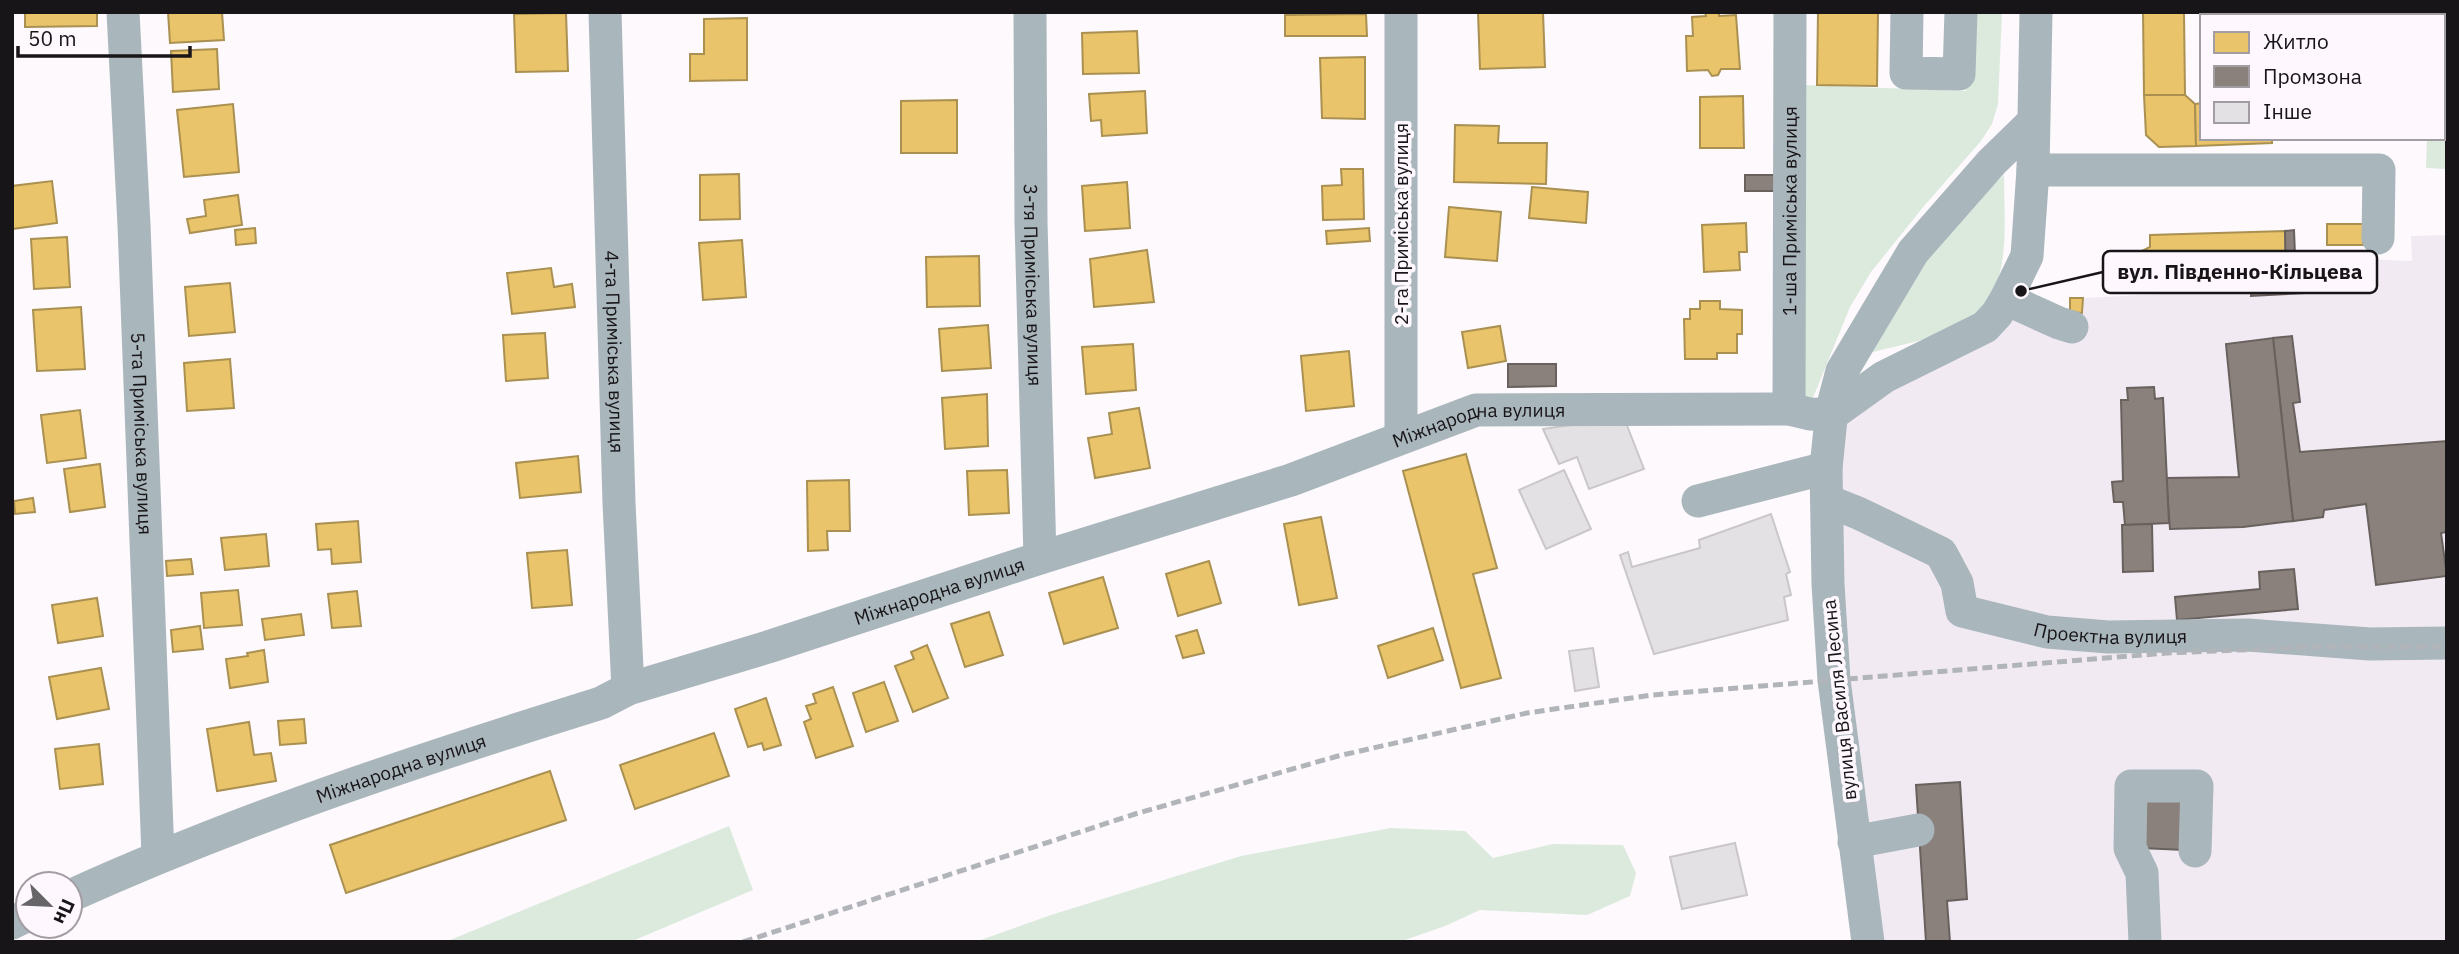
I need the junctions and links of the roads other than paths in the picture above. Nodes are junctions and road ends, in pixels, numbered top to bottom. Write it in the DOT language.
graph roads {
  1 [pos="123,12"];
  2 [pos="605,12"];
  3 [pos="1030,12"];
  4 [pos="1401,12"];
  5 [pos="1790,12"];
  6 [pos="1907,12"];
  7 [pos="1961,12"];
  8 [pos="2036,12"];
  9 [pos="2034,122"];
  10 [pos="2033,170"];
  11 [pos="2378,238"];
  12 [pos="2007,299"];
  13 [pos="2072,327"];
  14 [pos="1789,409"];
  15 [pos="1831,415"];
  16 [pos="1401,437"];
  17 [pos="1826,468"];
  18 [pos="1698,501"];
  19 [pos="1828,501"];
  20 [pos="1040,558"];
  21 [pos="2447,643"];
  22 [pos="628,689"];
  23 [pos="1918,830"];
  24 [pos="1854,842"];
  25 [pos="2195,851"];
  26 [pos="158,856"];
  27 [pos="84,890"];
  28 [pos="1868,942"];
  29 [pos="2145,942"];
  1 -- 26 [label="street, 5-та Приміська вулиця"];
  2 -- 22 [label="street, 4-та Приміська вулиця"];
  3 -- 20 [label="street, 3-тя Приміська вулиця"];
  4 -- 16 [label="street, 2-га Приміська вулиця"];
  5 -- 14 [label="street, 1-ша Приміська вулиця"];
  6 -- 7 [label="street"];
  8 -- 9 [label="street"];
  9 -- 10 [label="street"];
  9 -- 15 [label="street, вулиця Василя Лесина"];
  10 -- 11 [label="street"];
  10 -- 12 [label="street"];
  12 -- 13 [label="street"];
  12 -- 15 [label="street"];
  14 -- 15 [label="street, Міжнародна вулиця"];
  14 -- 16 [label="street, Міжнародна вулиця"];
  15 -- 17 [label="street, вулиця Василя Лесина"];
  16 -- 20 [label="street, Міжнародна вулиця"];
  17 -- 18 [label="street"];
  17 -- 19 [label="street, вулиця Василя Лесина"];
  19 -- 21 [label="street, Проектна вулиця"];
  19 -- 24 [label="street, вулиця Василя Лесина"];
  20 -- 22 [label="street, Міжнародна вулиця"];
  22 -- 26 [label="street, Міжнародна вулиця"];
  23 -- 24 [label="street"];
  24 -- 28 [label="street, вулиця Василя Лесина"];
  25 -- 29 [label="street"];
  26 -- 27 [label="street, Міжнародна вулиця"];
}
